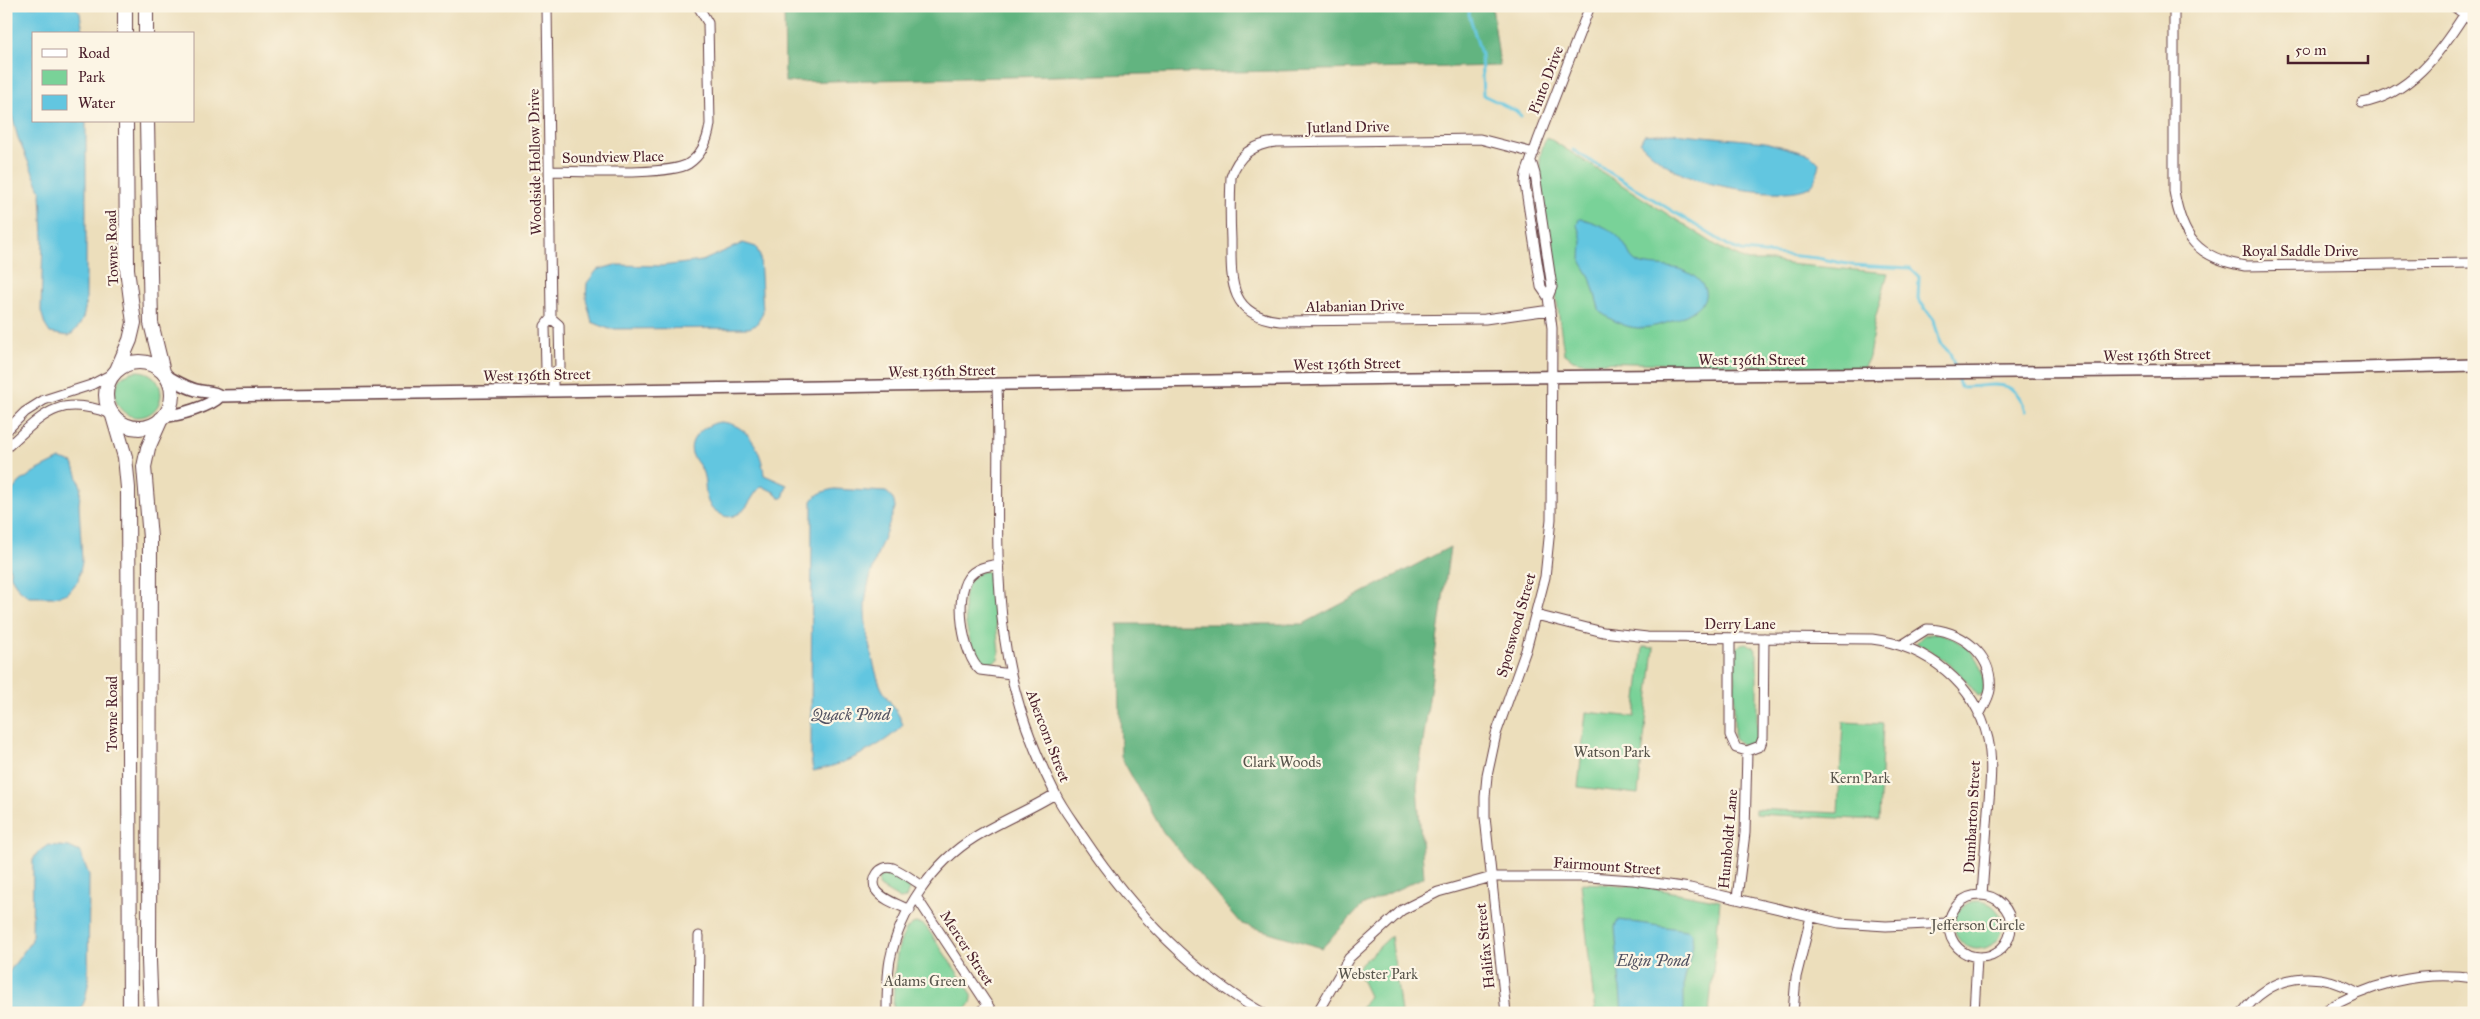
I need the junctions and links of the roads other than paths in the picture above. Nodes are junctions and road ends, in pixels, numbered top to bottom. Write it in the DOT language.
graph roads {
  1 [pos="124,6"];
  2 [pos="146,6"];
  3 [pos="547,6"];
  4 [pos="698,6"];
  5 [pos="1590,6"];
  6 [pos="2174,6"];
  7 [pos="2453,6"];
  8 [pos="2464,15"];
  9 [pos="2474,21"];
  10 [pos="125,32"];
  11 [pos="146,32"];
  12 [pos="2362,103"];
  13 [pos="126,122"];
  14 [pos="147,122"];
  15 [pos="1534,153"];
  16 [pos="549,171"];
  17 [pos="1230,230"];
  18 [pos="2474,263"];
  19 [pos="1550,310"];
  20 [pos="551,318"];
  21 [pos="2474,365"];
  22 [pos="115,371"];
  23 [pos="552,373"];
  24 [pos="165,374"];
  25 [pos="1552,376"];
  26 [pos="997,385"];
  27 [pos="553,390"];
  28 [pos="220,396"];
  29 [pos="112,415"];
  30 [pos="163,418"];
  31 [pos="6,431"];
  32 [pos="6,448"];
  33 [pos="999,564"];
  34 [pos="1536,615"];
  35 [pos="1730,638"];
  36 [pos="1764,638"];
  37 [pos="1902,645"];
  38 [pos="1941,665"];
  39 [pos="1011,674"];
  40 [pos="1979,715"];
  41 [pos="1747,751"];
  42 [pos="1055,794"];
  43 [pos="1492,877"];
  44 [pos="923,886"];
  45 [pos="1982,895"];
  46 [pos="916,898"];
  47 [pos="1737,898"];
  48 [pos="910,910"];
  49 [pos="1811,917"];
  50 [pos="1948,923"];
  51 [pos="698,936"];
  52 [pos="1977,958"];
  53 [pos="2474,978"];
  54 [pos="2357,992"];
  55 [pos="991,1009"];
  56 [pos="130,1013"];
  57 [pos="151,1013"];
  58 [pos="698,1013"];
  59 [pos="887,1013"];
  60 [pos="978,1013"];
  61 [pos="1263,1013"];
  62 [pos="1317,1013"];
  63 [pos="1506,1013"];
  64 [pos="1793,1013"];
  65 [pos="1974,1013"];
  66 [pos="2242,1013"];
  67 [pos="2321,1013"];
  1 -- 10 [label="main road"];
  2 -- 11 [label="main road"];
  3 -- 16 [label="street, Woodside Hollow Drive"];
  4 -- 16 [label="street, Soundview Place"];
  5 -- 15 [label="street, Pinto Drive"];
  6 -- 18 [label="street, Royal Saddle Drive"];
  7 -- 8 [label="street"];
  8 -- 9 [label="street"];
  8 -- 12 [label="street"];
  13 -- 22 [label="main road, Towne Road"];
  14 -- 24 [label="main road"];
  15 -- 17 [label="street, Jutland Drive"];
  15 -- 19 [label="street, Pinto Drive"];
  16 -- 20 [label="street, Woodside Hollow Drive"];
  17 -- 19 [label="street, Alabanian Drive"];
  19 -- 25 [label="street, Pinto Drive"];
  20 -- 23 [label="street, Woodside Hollow Drive"];
  20 -- 23 [label="street, Woodside Hollow Drive"];
  21 -- 25 [label="street, West 136th Street"];
  22 -- 24 [label="main road"];
  22 -- 29 [label="main road"];
  22 -- 31 [label="street"];
  23 -- 27 [label="street, Woodside Hollow Drive"];
  24 -- 28 [label="street, West 136th Street"];
  24 -- 30 [label="main road"];
  25 -- 26 [label="street, West 136th Street"];
  25 -- 34 [label="street, Spotswood Street"];
  26 -- 27 [label="street, West 136th Street"];
  26 -- 33 [label="street, Abercorn Street"];
  27 -- 28 [label="street, West 136th Street"];
  28 -- 30 [label="street, West 136th Street"];
  29 -- 30 [label="main road"];
  29 -- 32 [label="street"];
  29 -- 56 [label="main road, Towne Road"];
  30 -- 57 [label="main road"];
  33 -- 39 [label="street, Abercorn Street"];
  33 -- 39 [label="street"];
  34 -- 35 [label="street, Derry Lane"];
  34 -- 43 [label="street, Spotswood Street"];
  35 -- 36 [label="street, Derry Lane"];
  35 -- 41 [label="street"];
  36 -- 37 [label="street, Derry Lane"];
  36 -- 41 [label="street"];
  37 -- 38 [label="street, Derry Lane"];
  37 -- 40 [label="street"];
  38 -- 40 [label="street, Dumbarton Street"];
  39 -- 42 [label="street, Abercorn Street"];
  40 -- 45 [label="street, Dumbarton Street"];
  41 -- 47 [label="street, Humboldt Lane"];
  42 -- 44 [label="street"];
  42 -- 61 [label="street, Abercorn Street"];
  43 -- 47 [label="street, Fairmount Street"];
  43 -- 62 [label="street, Fairmount Street"];
  43 -- 63 [label="street, Halifax Street"];
  44 -- 46 [label="street"];
  44 -- 48 [label="street"];
  45 -- 50 [label="street"];
  45 -- 52 [label="street"];
  46 -- 48 [label="street"];
  46 -- 55 [label="street, Mercer Street"];
  47 -- 49 [label="street, Fairmount Street"];
  48 -- 59 [label="street"];
  49 -- 50 [label="street, Fairmount Street"];
  49 -- 64 [label="street"];
  50 -- 52 [label="street"];
  51 -- 58 [label="street"];
  52 -- 65 [label="street"];
  53 -- 54 [label="street"];
  54 -- 66 [label="street"];
  54 -- 67 [label="street"];
  55 -- 60 [label="street"];
}
